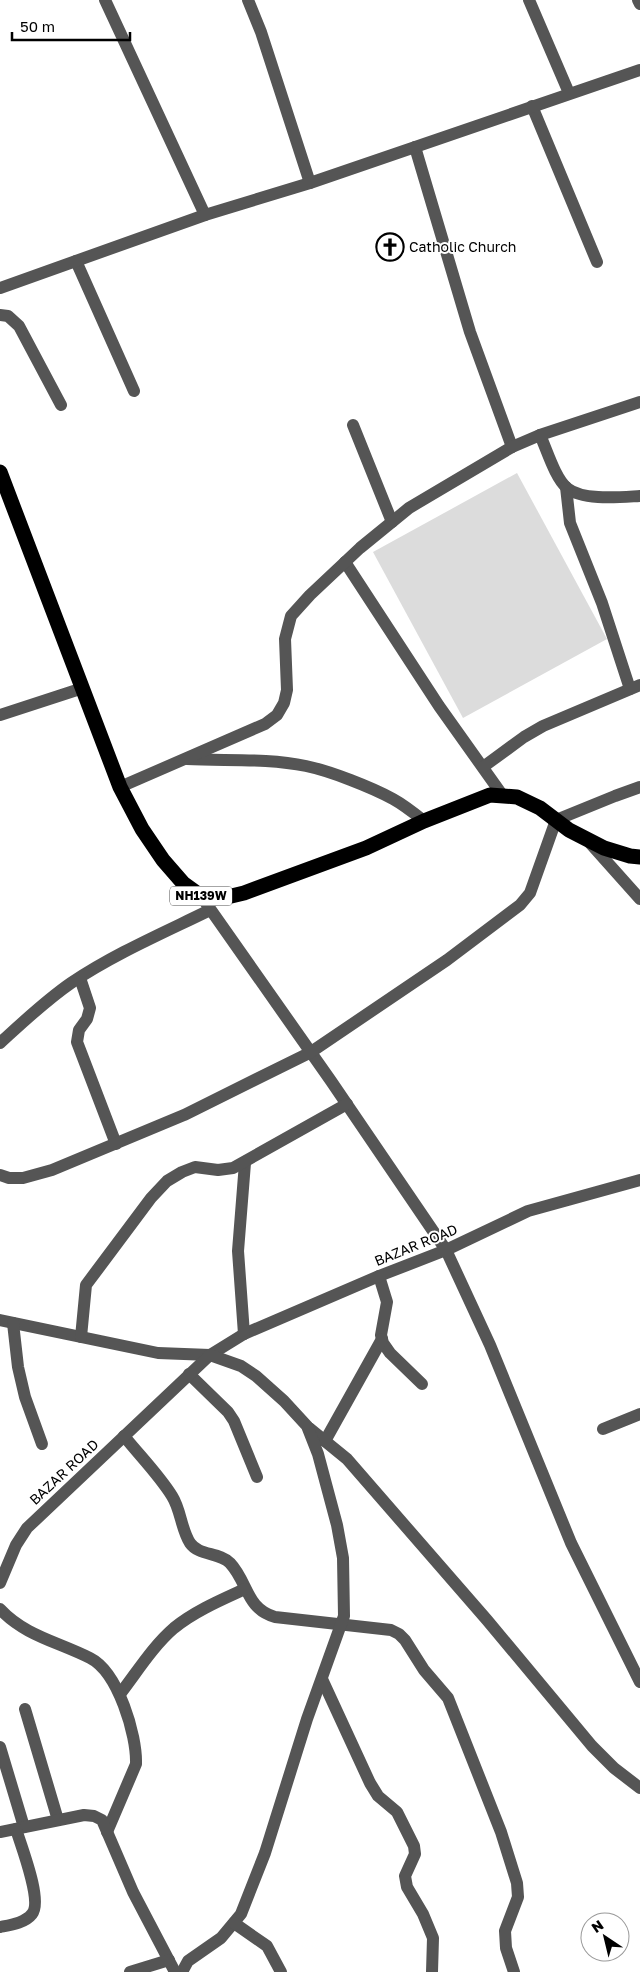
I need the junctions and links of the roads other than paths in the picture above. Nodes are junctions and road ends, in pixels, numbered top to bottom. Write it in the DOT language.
graph roads {
  1 [pos="105,0"];
  2 [pos="248,0"];
  3 [pos="529,0"];
  4 [pos="638,0"];
  5 [pos="640,4"];
  6 [pos="640,70"];
  7 [pos="569,93"];
  8 [pos="532,106"];
  9 [pos="415,147"];
  10 [pos="310,183"];
  11 [pos="205,214"];
  12 [pos="76,261"];
  13 [pos="597,262"];
  14 [pos="0,288"];
  15 [pos="0,315"];
  16 [pos="134,391"];
  17 [pos="640,402"];
  18 [pos="62,405"];
  19 [pos="353,425"];
  20 [pos="540,435"];
  21 [pos="512,447"];
  22 [pos="0,472"];
  23 [pos="566,487"];
  24 [pos="640,496"];
  25 [pos="392,522"];
  26 [pos="345,562"];
  27 [pos="635,687"];
  28 [pos="83,688"];
  29 [pos="0,715"];
  30 [pos="185,759"];
  31 [pos="482,767"];
  32 [pos="120,787"];
  33 [pos="640,787"];
  34 [pos="503,796"];
  35 [pos="556,820"];
  36 [pos="424,821"];
  37 [pos="586,839"];
  38 [pos="640,857"];
  39 [pos="202,896"];
  40 [pos="640,899"];
  41 [pos="210,910"];
  42 [pos="80,978"];
  43 [pos="0,1043"];
  44 [pos="310,1052"];
  45 [pos="347,1104"];
  46 [pos="116,1144"];
  47 [pos="245,1163"];
  48 [pos="3,1178"];
  49 [pos="640,1180"];
  50 [pos="446,1250"];
  51 [pos="378,1276"];
  52 [pos="6,1322"];
  53 [pos="244,1334"];
  54 [pos="81,1337"];
  55 [pos="382,1339"];
  56 [pos="210,1355"];
  57 [pos="189,1374"];
  58 [pos="422,1384"];
  59 [pos="640,1414"];
  60 [pos="307,1426"];
  61 [pos="604,1429"];
  62 [pos="124,1436"];
  63 [pos="325,1441"];
  64 [pos="42,1444"];
  65 [pos="257,1477"];
  66 [pos="0,1583"];
  67 [pos="245,1588"];
  68 [pos="0,1609"];
  69 [pos="342,1624"];
  70 [pos="322,1679"];
  71 [pos="640,1682"];
  72 [pos="120,1694"];
  73 [pos="25,1709"];
  74 [pos="0,1747"];
  75 [pos="640,1788"];
  76 [pos="58,1820"];
  77 [pos="20,1828"];
  78 [pos="0,1832"];
  79 [pos="107,1832"];
  80 [pos="234,1923"];
  81 [pos="0,1928"];
  82 [pos="169,1960"];
  83 [pos="130,1972"];
  84 [pos="175,1972"];
  85 [pos="182,1972"];
  86 [pos="281,1972"];
  87 [pos="432,1972"];
  88 [pos="514,1972"];
  1 -- 11 [label="street"];
  2 -- 10 [label="street"];
  3 -- 7 [label="street"];
  4 -- 5 [label="street"];
  6 -- 7 [label="street"];
  7 -- 8 [label="street"];
  8 -- 9 [label="street"];
  8 -- 13 [label="street"];
  9 -- 10 [label="street"];
  9 -- 21 [label="street"];
  10 -- 11 [label="street"];
  11 -- 12 [label="street"];
  12 -- 14 [label="street"];
  12 -- 16 [label="street"];
  15 -- 18 [label="street"];
  17 -- 20 [label="street"];
  19 -- 25 [label="street"];
  20 -- 21 [label="street"];
  20 -- 23 [label="street"];
  21 -- 25 [label="street"];
  22 -- 28 [label="highway, NH139W"];
  23 -- 24 [label="street"];
  23 -- 27 [label="street"];
  25 -- 26 [label="street"];
  26 -- 30 [label="street"];
  26 -- 31 [label="street"];
  27 -- 31 [label="street"];
  28 -- 29 [label="street"];
  28 -- 32 [label="highway, NH139W"];
  30 -- 32 [label="street"];
  30 -- 36 [label="street"];
  31 -- 34 [label="street"];
  32 -- 39 [label="highway, NH139W"];
  33 -- 35 [label="street"];
  34 -- 35 [label="highway, NH139W"];
  34 -- 36 [label="highway, NH139W"];
  35 -- 37 [label="highway, NH139W"];
  35 -- 44 [label="street"];
  36 -- 39 [label="highway, NH139W"];
  37 -- 38 [label="highway, NH139W"];
  37 -- 40 [label="street"];
  39 -- 41 [label="street"];
  41 -- 42 [label="street"];
  41 -- 44 [label="street"];
  42 -- 43 [label="street"];
  42 -- 46 [label="street"];
  44 -- 45 [label="street"];
  44 -- 46 [label="street"];
  45 -- 47 [label="street"];
  45 -- 50 [label="street"];
  46 -- 48 [label="street"];
  47 -- 53 [label="street"];
  47 -- 54 [label="street"];
  49 -- 50 [label="street, BAZAR ROAD"];
  50 -- 51 [label="street, BAZAR ROAD"];
  50 -- 71 [label="street"];
  51 -- 53 [label="street, BAZAR ROAD"];
  51 -- 55 [label="street"];
  52 -- 54 [label="street"];
  52 -- 64 [label="street"];
  53 -- 56 [label="street, BAZAR ROAD"];
  54 -- 56 [label="street"];
  55 -- 58 [label="street"];
  55 -- 63 [label="street"];
  56 -- 57 [label="street, BAZAR ROAD"];
  56 -- 60 [label="street"];
  57 -- 62 [label="street, BAZAR ROAD"];
  57 -- 65 [label="street"];
  59 -- 61 [label="street"];
  60 -- 63 [label="street"];
  60 -- 69 [label="street"];
  62 -- 66 [label="street, BAZAR ROAD"];
  62 -- 67 [label="street"];
  63 -- 75 [label="street"];
  67 -- 69 [label="street"];
  67 -- 72 [label="street"];
  68 -- 72 [label="street"];
  69 -- 70 [label="street"];
  69 -- 88 [label="street"];
  70 -- 80 [label="street"];
  70 -- 87 [label="street"];
  72 -- 79 [label="street"];
  73 -- 76 [label="street"];
  74 -- 77 [label="street"];
  76 -- 77 [label="street"];
  76 -- 79 [label="street"];
  77 -- 78 [label="street"];
  77 -- 81 [label="street"];
  79 -- 82 [label="street"];
  80 -- 85 [label="street"];
  80 -- 86 [label="street"];
  82 -- 83 [label="street"];
  82 -- 84 [label="street"];
}
